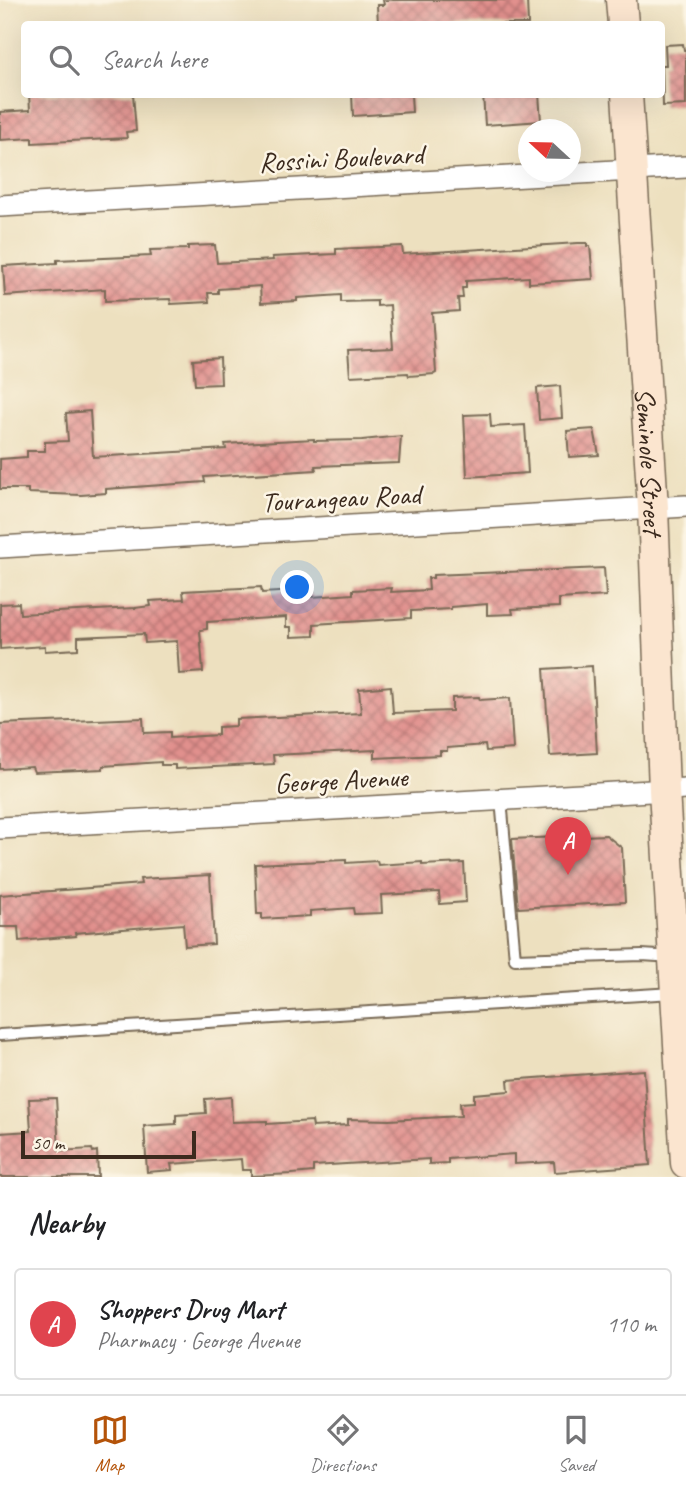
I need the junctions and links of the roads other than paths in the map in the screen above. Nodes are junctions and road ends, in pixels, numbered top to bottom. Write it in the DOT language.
graph roads {
  1 [pos="621,0"];
  2 [pos="623,21"];
  3 [pos="627,98"];
  4 [pos="686,167"];
  5 [pos="632,170"];
  6 [pos="0,206"];
  7 [pos="686,506"];
  8 [pos="653,508"];
  9 [pos="0,547"];
  10 [pos="675,789"];
  11 [pos="501,799"];
  12 [pos="0,828"];
  13 [pos="680,958"];
  14 [pos="681,993"];
  15 [pos="0,1035"];
  16 [pos="686,1163"];
  1 -- 2 [label="street"];
  3 -- 5 [label="street, Seminole Street"];
  4 -- 5 [label="street, Rossini Boulevard"];
  5 -- 6 [label="street, Rossini Boulevard"];
  5 -- 8 [label="street, Seminole Street"];
  7 -- 8 [label="street, Tourangeau Road"];
  8 -- 9 [label="street, Tourangeau Road"];
  8 -- 10 [label="street, Seminole Street"];
  10 -- 11 [label="street, George Avenue"];
  10 -- 13 [label="street, Seminole Street"];
  11 -- 12 [label="street, George Avenue"];
  11 -- 13 [label="lane"];
  13 -- 14 [label="street, Seminole Street"];
  14 -- 15 [label="lane"];
  14 -- 16 [label="street, Seminole Street"];
}
